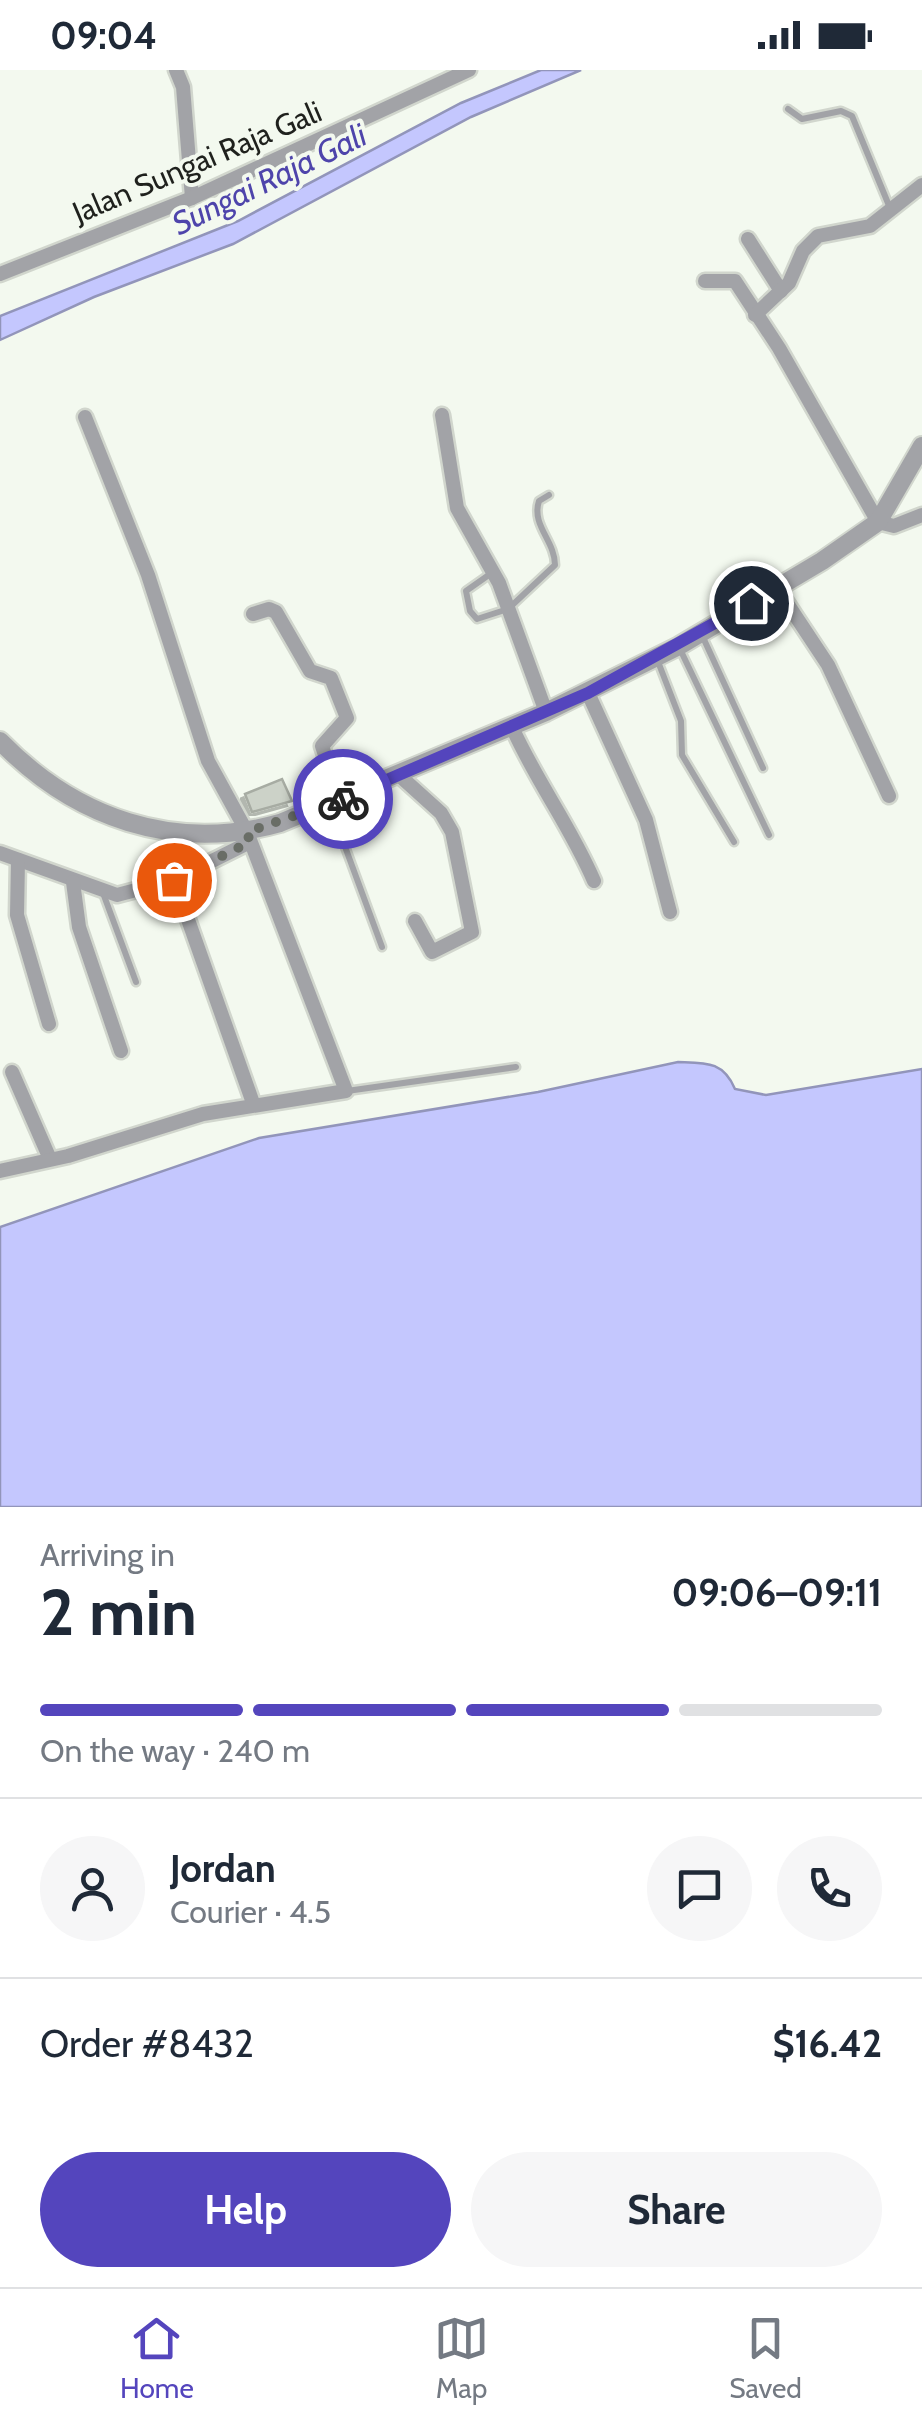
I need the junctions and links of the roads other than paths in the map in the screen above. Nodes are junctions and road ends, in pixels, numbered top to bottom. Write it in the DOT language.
graph roads {
  1 [pos="176,70"];
  2 [pos="468,70"];
  3 [pos="441,76"];
  4 [pos="788,109"];
  5 [pos="922,185"];
  6 [pos="192,198"];
  7 [pos="891,209"];
  8 [pos="748,238"];
  9 [pos="0,274"];
  10 [pos="706,281"];
  11 [pos="780,291"];
  12 [pos="755,314"];
  13 [pos="442,415"];
  14 [pos="85,417"];
  15 [pos="922,446"];
  16 [pos="548,495"];
  17 [pos="922,515"];
  18 [pos="878,522"];
  19 [pos="494,571"];
  20 [pos="776,588"];
  21 [pos="508,609"];
  22 [pos="253,614"];
  23 [pos="701,632"];
  24 [pos="679,646"];
  25 [pos="657,658"];
  26 [pos="588,693"];
  27 [pos="546,712"];
  28 [pos="512,727"];
  29 [pos="0,741"];
  30 [pos="763,768"];
  31 [pos="400,776"];
  32 [pos="889,796"];
  33 [pos="334,803"];
  34 [pos="769,835"];
  35 [pos="249,837"];
  36 [pos="734,842"];
  37 [pos="0,853"];
  38 [pos="18,860"];
  39 [pos="174,880"];
  40 [pos="594,881"];
  41 [pos="74,882"];
  42 [pos="103,894"];
  43 [pos="670,912"];
  44 [pos="415,921"];
  45 [pos="382,947"];
  46 [pos="136,982"];
  47 [pos="49,1024"];
  48 [pos="121,1051"];
  49 [pos="516,1067"];
  50 [pos="12,1072"];
  51 [pos="346,1091"];
  52 [pos="254,1103"];
  53 [pos="50,1159"];
  54 [pos="0,1170"];
  1 -- 6 [label="street"];
  2 -- 3 [label="street, Jalan Sungai Raja Gali"];
  3 -- 6 [label="street, Jalan Sungai Raja Gali"];
  4 -- 7 [label="lane"];
  5 -- 7 [label="street"];
  6 -- 9 [label="street, Jalan Sungai Raja Gali"];
  7 -- 11 [label="street"];
  8 -- 11 [label="street"];
  10 -- 12 [label="street"];
  11 -- 12 [label="street"];
  12 -- 18 [label="street"];
  13 -- 19 [label="street"];
  14 -- 35 [label="street"];
  15 -- 18 [label="street"];
  16 -- 21 [label="lane"];
  17 -- 18 [label="street"];
  18 -- 20 [label="street"];
  19 -- 21 [label="street"];
  19 -- 21 [label="lane"];
  20 -- 23 [label="street"];
  20 -- 32 [label="street"];
  21 -- 27 [label="street"];
  22 -- 33 [label="street"];
  23 -- 24 [label="street"];
  23 -- 30 [label="lane"];
  24 -- 25 [label="street"];
  24 -- 34 [label="lane"];
  25 -- 26 [label="street"];
  25 -- 36 [label="lane"];
  26 -- 27 [label="street"];
  26 -- 43 [label="street"];
  27 -- 28 [label="street"];
  28 -- 31 [label="street"];
  28 -- 40 [label="street"];
  29 -- 35 [label="street"];
  31 -- 33 [label="street"];
  31 -- 44 [label="street"];
  33 -- 35 [label="street"];
  33 -- 45 [label="lane"];
  35 -- 39 [label="street"];
  35 -- 51 [label="street"];
  37 -- 38 [label="street"];
  38 -- 41 [label="street"];
  38 -- 47 [label="street"];
  39 -- 42 [label="street"];
  39 -- 52 [label="street"];
  41 -- 42 [label="street"];
  41 -- 48 [label="street"];
  42 -- 46 [label="lane"];
  49 -- 51 [label="lane"];
  50 -- 53 [label="street"];
  51 -- 52 [label="street"];
  52 -- 53 [label="street"];
  53 -- 54 [label="street"];
}
